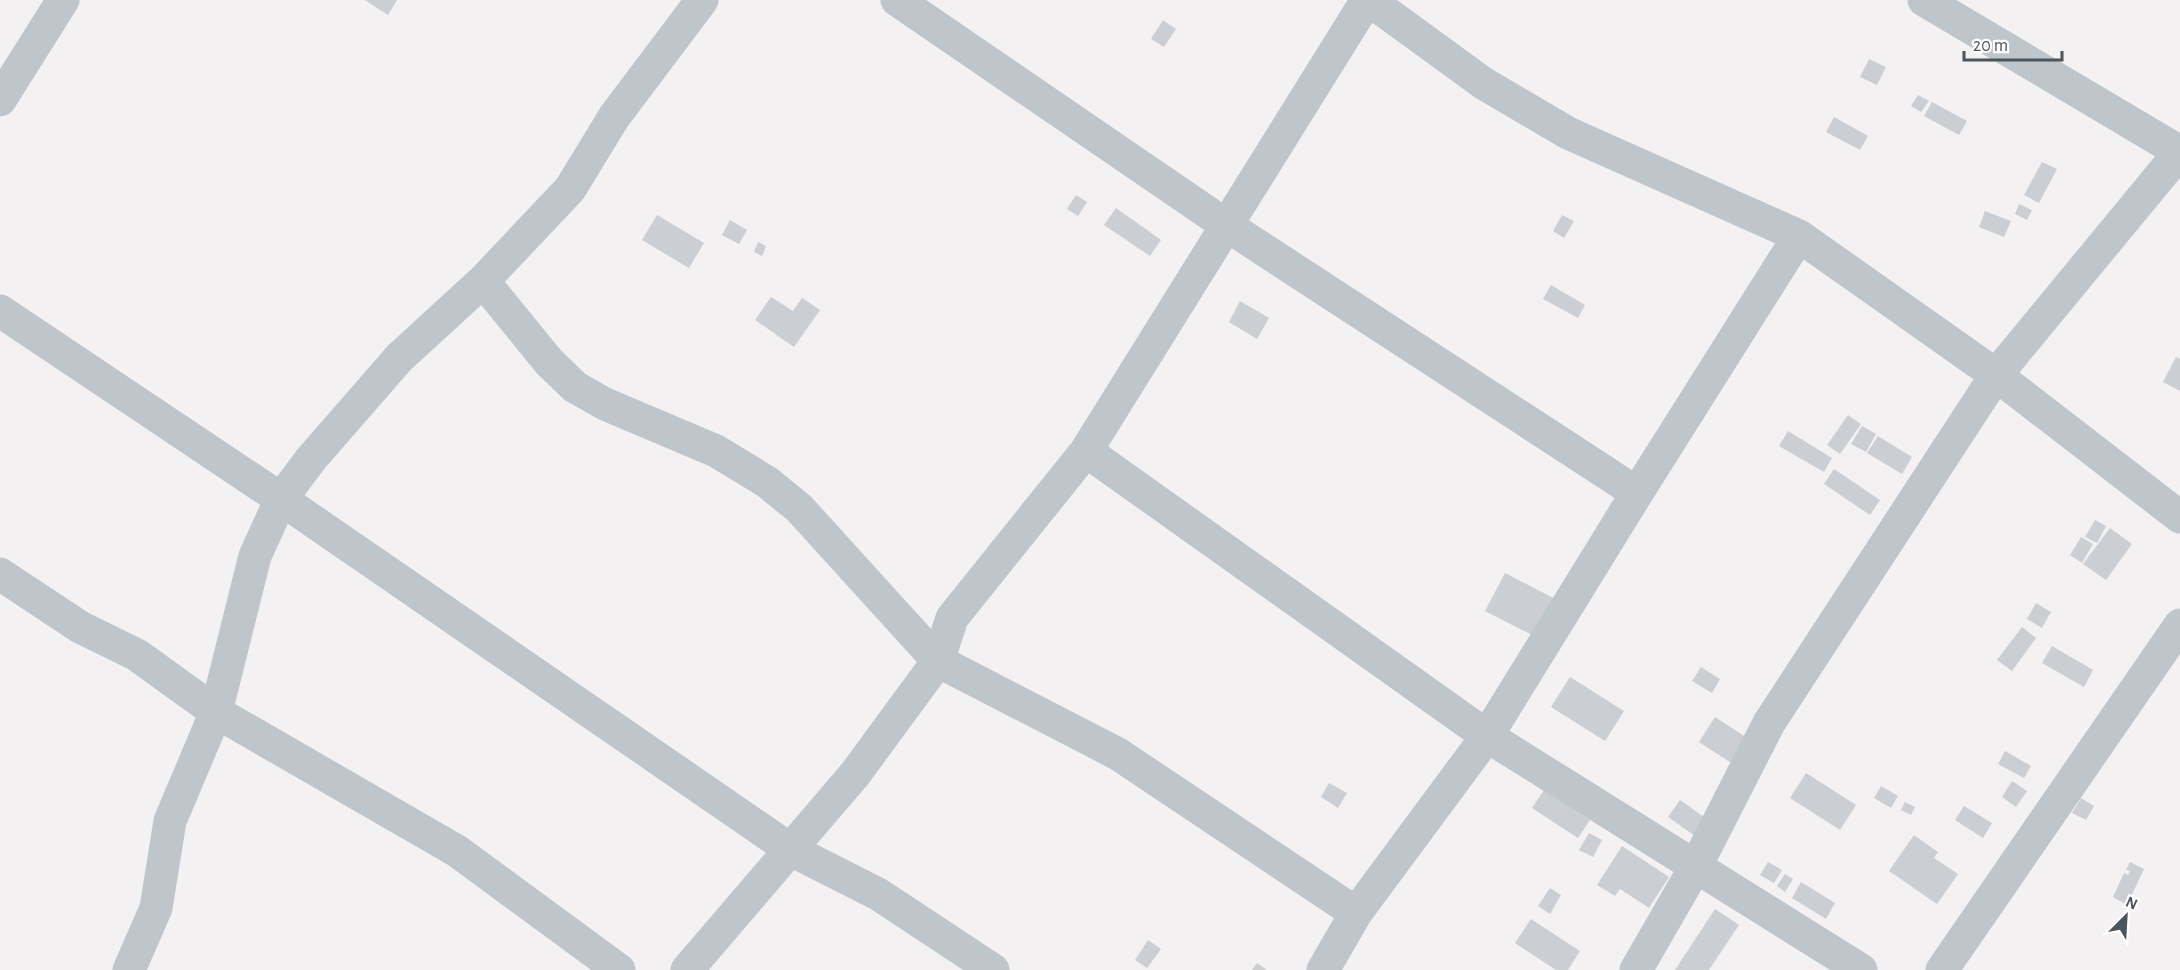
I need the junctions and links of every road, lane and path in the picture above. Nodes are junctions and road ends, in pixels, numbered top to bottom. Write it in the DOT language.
graph roads {
  1 [pos="63,0"];
  2 [pos="702,0"];
  3 [pos="897,0"];
  4 [pos="1368,0"];
  5 [pos="1924,0"];
  6 [pos="0,100"];
  7 [pos="2173,143"];
  8 [pos="1226,225"];
  9 [pos="1799,236"];
  10 [pos="483,281"];
  11 [pos="0,311"];
  12 [pos="1996,375"];
  13 [pos="1086,451"];
  14 [pos="1637,493"];
  15 [pos="281,499"];
  16 [pos="2180,517"];
  17 [pos="0,574"];
  18 [pos="2180,625"];
  19 [pos="938,661"];
  20 [pos="216,712"];
  21 [pos="1487,736"];
  22 [pos="791,850"];
  23 [pos="1696,866"];
  24 [pos="1356,913"];
  25 [pos="129,970"];
  26 [pos="619,970"];
  27 [pos="687,970"];
  28 [pos="993,970"];
  29 [pos="1323,970"];
  30 [pos="1636,970"];
  31 [pos="1861,970"];
  32 [pos="1942,970"];
  1 -- 6 [label="street"];
  2 -- 10 [label="street"];
  3 -- 8 [label="street"];
  4 -- 8 [label="street"];
  4 -- 9 [label="street"];
  5 -- 7 [label="street"];
  7 -- 12 [label="street"];
  8 -- 13 [label="street"];
  8 -- 14 [label="street"];
  9 -- 12 [label="street"];
  9 -- 14 [label="street"];
  10 -- 15 [label="street"];
  10 -- 19 [label="street"];
  11 -- 15 [label="street"];
  12 -- 16 [label="street"];
  12 -- 23 [label="street"];
  13 -- 19 [label="street"];
  13 -- 21 [label="street"];
  14 -- 21 [label="street"];
  15 -- 20 [label="street"];
  15 -- 22 [label="street"];
  17 -- 20 [label="street"];
  18 -- 32 [label="street"];
  19 -- 22 [label="street"];
  19 -- 24 [label="street"];
  20 -- 25 [label="street"];
  20 -- 26 [label="street"];
  21 -- 23 [label="street"];
  21 -- 24 [label="street"];
  22 -- 27 [label="street"];
  22 -- 28 [label="street"];
  23 -- 30 [label="street"];
  23 -- 31 [label="street"];
  24 -- 29 [label="street"];
}
